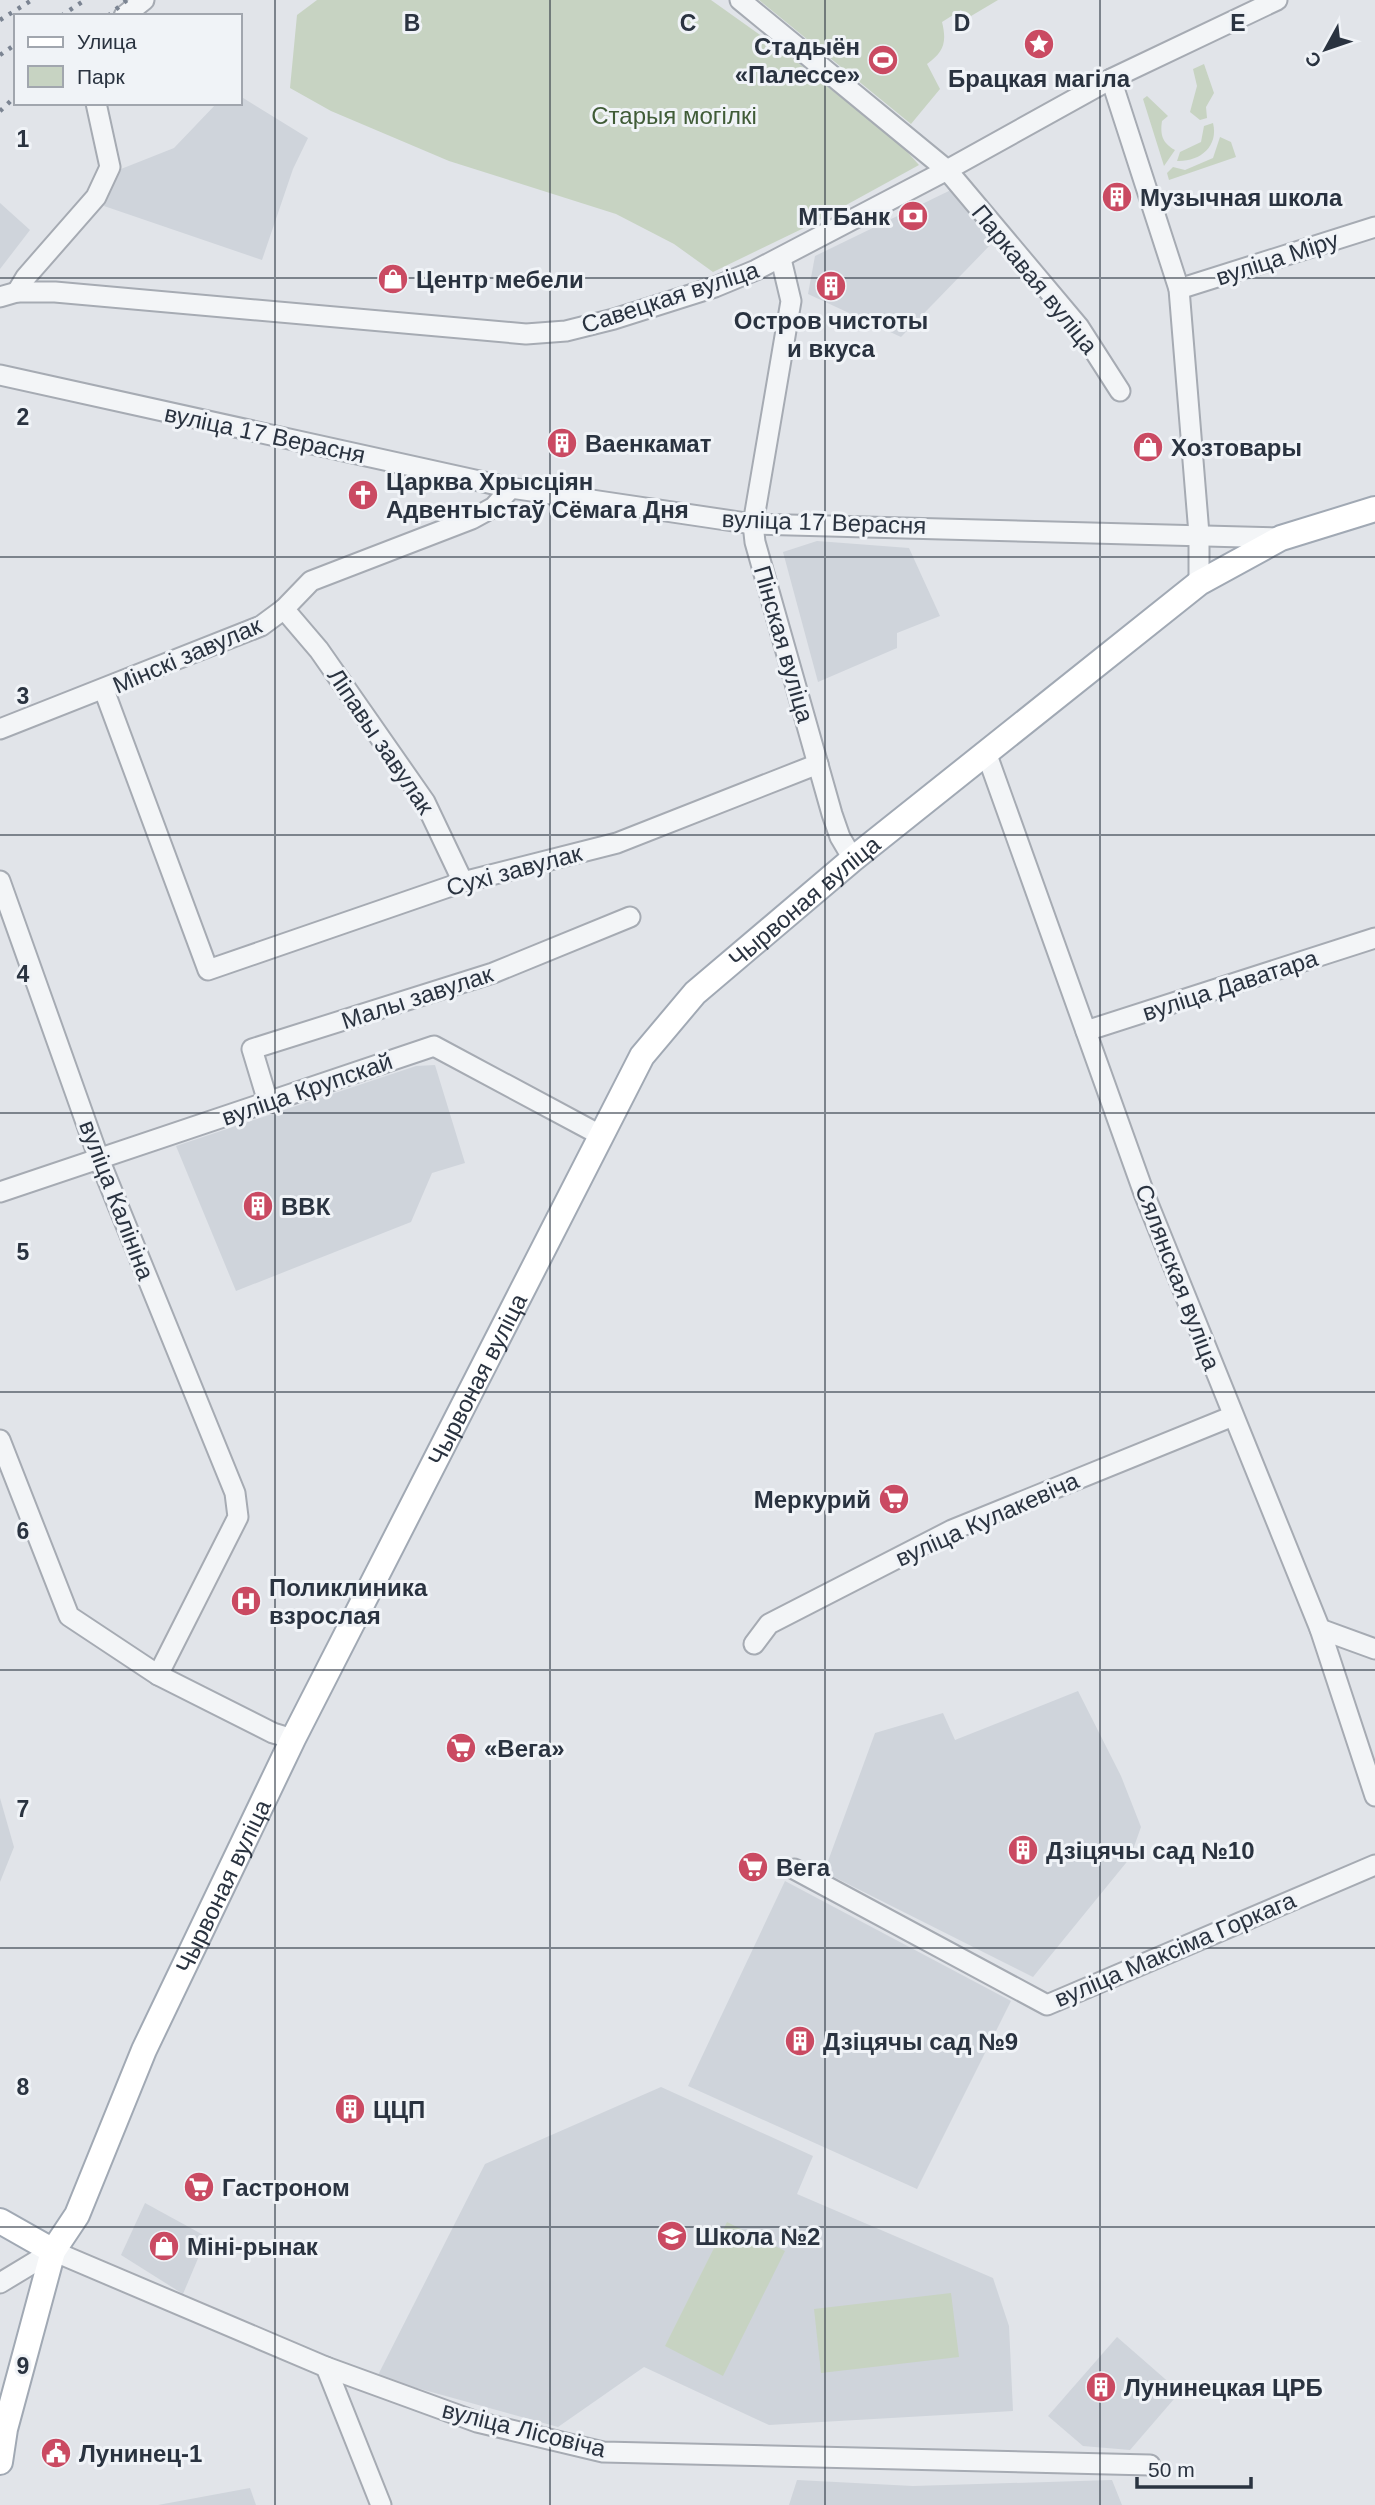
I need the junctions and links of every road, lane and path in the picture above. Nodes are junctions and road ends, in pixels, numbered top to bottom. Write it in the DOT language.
graph roads {
  1 [pos="144,0"];
  2 [pos="740,0"];
  3 [pos="1277,0"];
  4 [pos="126,14"];
  5 [pos="1111,79"];
  6 [pos="96,105"];
  7 [pos="947,170"];
  8 [pos="1375,227"];
  9 [pos="781,259"];
  10 [pos="1179,289"];
  11 [pos="9,295"];
  12 [pos="0,375"];
  13 [pos="1120,391"];
  14 [pos="511,488"];
  15 [pos="1375,509"];
  16 [pos="753,524"];
  17 [pos="1199,534"];
  18 [pos="1281,538"];
  19 [pos="1199,583"];
  20 [pos="284,609"];
  21 [pos="104,690"];
  22 [pos="0,729"];
  23 [pos="987,755"];
  24 [pos="818,764"];
  25 [pos="853,859"];
  26 [pos="0,881"];
  27 [pos="463,882"];
  28 [pos="630,916"];
  29 [pos="1375,938"];
  30 [pos="1086,1031"];
  31 [pos="268,1102"];
  32 [pos="603,1136"];
  33 [pos="99,1160"];
  34 [pos="0,1192"];
  35 [pos="1233,1416"];
  36 [pos="0,1440"];
  37 [pos="1320,1629"];
  38 [pos="754,1644"];
  39 [pos="1375,1648"];
  40 [pos="158,1675"];
  41 [pos="293,1739"];
  42 [pos="1375,1796"];
  43 [pos="1375,1865"];
  44 [pos="794,1869"];
  45 [pos="0,2221"];
  46 [pos="53,2251"];
  47 [pos="0,2283"];
  48 [pos="326,2367"];
  49 [pos="0,2462"];
  50 [pos="1150,2465"];
  51 [pos="382,2505"];
  1 -- 4 [label="street"];
  2 -- 7 [label="street, Паркавая вуліца"];
  3 -- 5 [label="street, Савецкая вуліца"];
  5 -- 7 [label="street, Савецкая вуліца"];
  5 -- 10 [label="street"];
  6 -- 11 [label="street"];
  7 -- 9 [label="street, Савецкая вуліца"];
  7 -- 13 [label="street, Паркавая вуліца"];
  8 -- 10 [label="street, вуліца Міру"];
  9 -- 11 [label="street, Савецкая вуліца"];
  9 -- 16 [label="street, Пінская вуліца"];
  10 -- 17 [label="street"];
  12 -- 14 [label="street, вуліца 17 Верасня"];
  14 -- 16 [label="street, вуліца 17 Верасня"];
  14 -- 20 [label="street, Мінскі завулак"];
  15 -- 18 [label="main road, Чырвоная вуліца"];
  16 -- 17 [label="street, вуліца 17 Верасня"];
  16 -- 24 [label="street, Пінская вуліца"];
  17 -- 18 [label="street, Чырвоная вуліца"];
  17 -- 19 [label="street"];
  18 -- 19 [label="main road, Чырвоная вуліца"];
  19 -- 23 [label="main road, Чырвоная вуліца"];
  20 -- 21 [label="street, Мінскі завулак"];
  20 -- 27 [label="street, Ліпавы завулак"];
  21 -- 22 [label="street, Мінскі завулак"];
  21 -- 27 [label="street, Сухі завулак"];
  23 -- 25 [label="main road, Чырвоная вуліца"];
  23 -- 30 [label="street, Сялянская вуліца"];
  24 -- 25 [label="street, Пінская вуліца"];
  24 -- 27 [label="street, Сухі завулак"];
  25 -- 32 [label="main road, Чырвоная вуліца"];
  26 -- 33 [label="street, вуліца Калініна"];
  28 -- 31 [label="street, Малы завулак"];
  29 -- 30 [label="street, вуліца Даватара"];
  30 -- 35 [label="street, Сялянская вуліца"];
  31 -- 32 [label="street, вуліца Крупскай"];
  31 -- 33 [label="street, вуліца Крупскай"];
  32 -- 41 [label="main road, Чырвоная вуліца"];
  33 -- 34 [label="street, вуліца Крупскай"];
  33 -- 40 [label="street, вуліца Калініна"];
  35 -- 37 [label="street, Сялянская вуліца"];
  35 -- 38 [label="street, вуліца Кулакевіча"];
  36 -- 40 [label="street"];
  37 -- 39 [label="street"];
  37 -- 42 [label="street, Сялянская вуліца"];
  40 -- 41 [label="street"];
  41 -- 46 [label="main road, Чырвоная вуліца"];
  43 -- 44 [label="street, вуліца Максіма Горкага"];
  45 -- 46 [label="main road"];
  46 -- 47 [label="street"];
  46 -- 48 [label="street, вуліца Лісовіча"];
  46 -- 49 [label="main road, Чырвоная вуліца"];
  48 -- 50 [label="street, вуліца Лісовіча"];
  48 -- 51 [label="street"];
}
